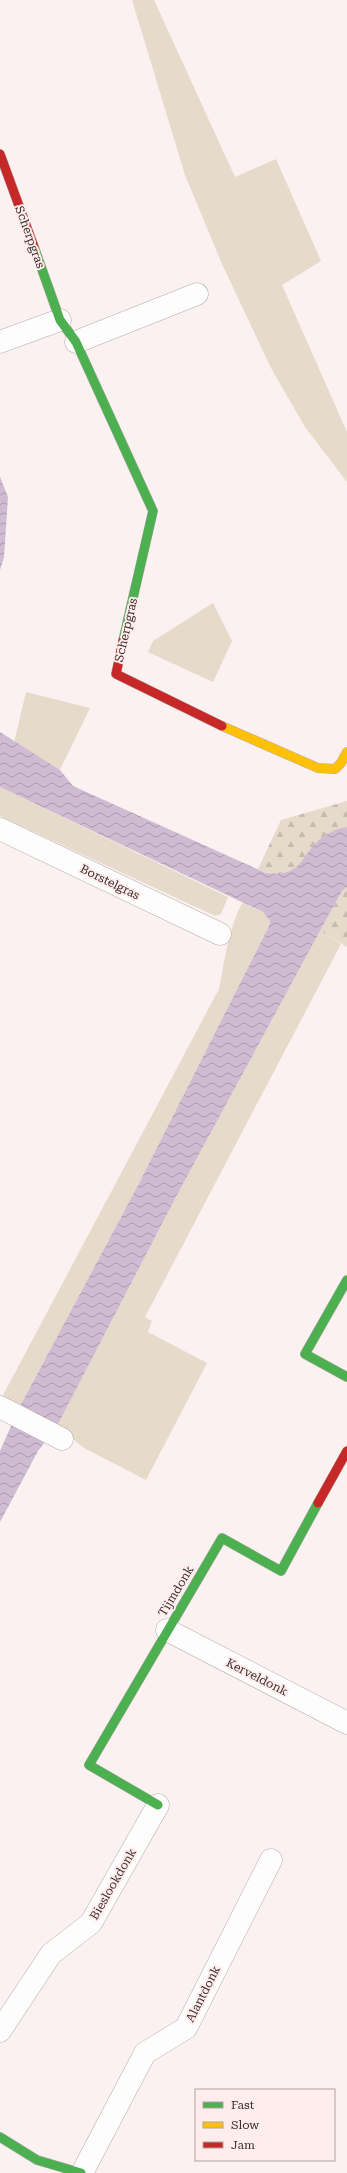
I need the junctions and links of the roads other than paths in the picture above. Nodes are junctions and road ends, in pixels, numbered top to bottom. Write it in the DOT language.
graph roads {
  1 [pos="0,154"];
  2 [pos="197,294"];
  3 [pos="60,320"];
  4 [pos="0,342"];
  5 [pos="76,342"];
  6 [pos="347,752"];
  7 [pos="7,833"];
  8 [pos="220,934"];
  9 [pos="347,1280"];
  10 [pos="347,1377"];
  11 [pos="0,1407"];
  12 [pos="62,1439"];
  13 [pos="347,1451"];
  14 [pos="167,1630"];
  15 [pos="347,1723"];
  16 [pos="158,1804"];
  17 [pos="271,1860"];
  18 [pos="0,2030"];
  19 [pos="0,2138"];
  20 [pos="33,2166"];
  21 [pos="81,2173"];
  1 -- 3 [label="street, Scherpgras"];
  2 -- 5 [label="street"];
  3 -- 4 [label="street"];
  3 -- 5 [label="street, Scherpgras"];
  5 -- 6 [label="street, Scherpgras"];
  7 -- 8 [label="street, Borstelgras"];
  9 -- 10 [label="street"];
  11 -- 12 [label="street"];
  13 -- 14 [label="street, Tijmdonk"];
  14 -- 15 [label="street, Kerveldonk"];
  14 -- 16 [label="street, Tijmdonk"];
  16 -- 18 [label="street, Bieslookdonk"];
  17 -- 21 [label="street, Alantdonk"];
  19 -- 20 [label="street"];
  20 -- 21 [label="street"];
}
